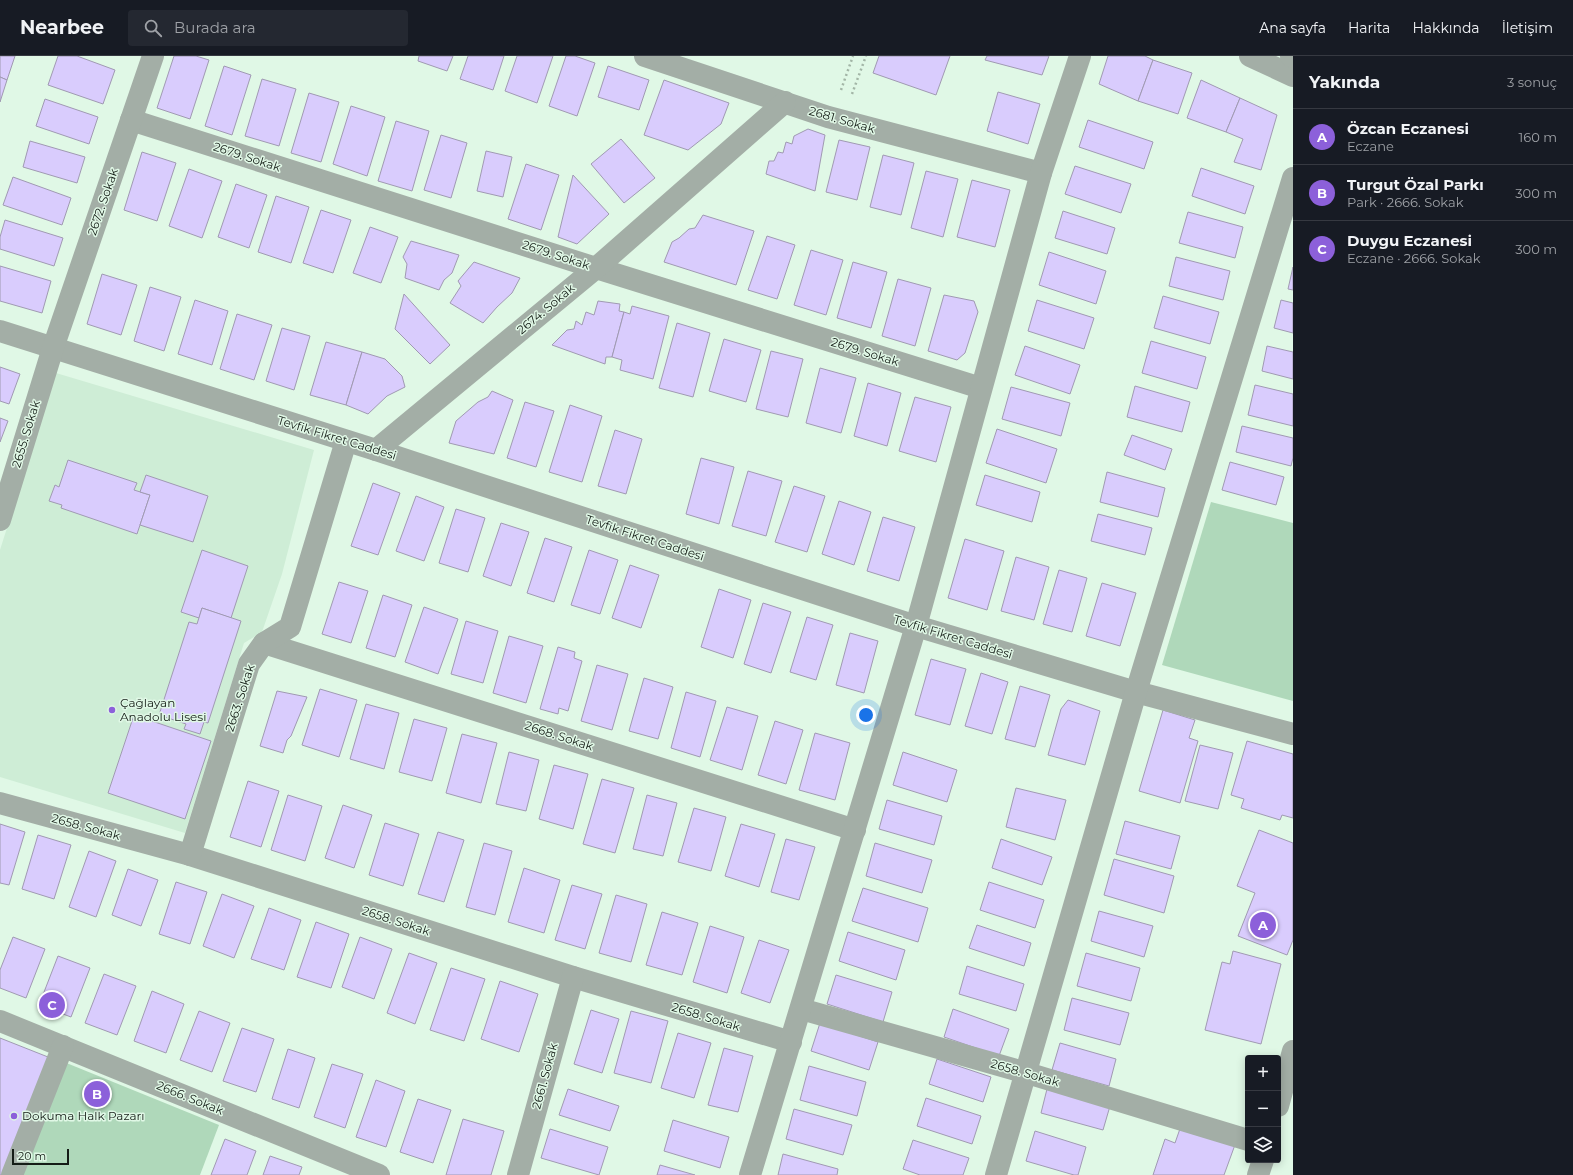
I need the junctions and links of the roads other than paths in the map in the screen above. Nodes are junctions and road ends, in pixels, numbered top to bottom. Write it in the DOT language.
graph roads {
  1 [pos="153,56"];
  2 [pos="645,56"];
  3 [pos="1080,56"];
  4 [pos="1250,56"];
  5 [pos="1293,76"];
  6 [pos="785,102"];
  7 [pos="131,120"];
  8 [pos="1041,173"];
  9 [pos="1293,178"];
  10 [pos="596,268"];
  11 [pos="0,331"];
  12 [pos="53,348"];
  13 [pos="981,388"];
  14 [pos="346,441"];
  15 [pos="376,450"];
  16 [pos="0,520"];
  17 [pos="916,626"];
  18 [pos="264,643"];
  19 [pos="1136,692"];
  20 [pos="1293,734"];
  21 [pos="0,803"];
  22 [pos="855,830"];
  23 [pos="190,855"];
  24 [pos="573,977"];
  25 [pos="801,1009"];
  26 [pos="0,1021"];
  27 [pos="791,1042"];
  28 [pos="63,1046"];
  29 [pos="1293,1051"];
  30 [pos="1027,1073"];
  31 [pos="1281,1095"];
  32 [pos="1245,1139"];
  33 [pos="1262,1163"];
  34 [pos="12,1175"];
  35 [pos="380,1175"];
  36 [pos="518,1175"];
  37 [pos="750,1175"];
  38 [pos="996,1175"];
  39 [pos="1258,1175"];
  1 -- 7 [label="street, 2672. Sokak"];
  2 -- 6 [label="street, 2681. Sokak"];
  3 -- 8 [label="street"];
  4 -- 5 [label="street"];
  6 -- 8 [label="street, 2681. Sokak"];
  6 -- 10 [label="street, 2674. Sokak"];
  7 -- 10 [label="street, 2679. Sokak"];
  7 -- 12 [label="street, 2672. Sokak"];
  8 -- 13 [label="street"];
  9 -- 19 [label="street"];
  10 -- 13 [label="street, 2679. Sokak"];
  10 -- 15 [label="street, 2674. Sokak"];
  11 -- 12 [label="street, Tevfik Fikret Caddesi"];
  12 -- 14 [label="street, Tevfik Fikret Caddesi"];
  12 -- 16 [label="street, 2655. Sokak"];
  13 -- 17 [label="street"];
  14 -- 15 [label="street, Tevfik Fikret Caddesi"];
  14 -- 18 [label="street, 2663. Sokak"];
  15 -- 17 [label="street, Tevfik Fikret Caddesi"];
  17 -- 19 [label="street, Tevfik Fikret Caddesi"];
  17 -- 22 [label="street"];
  18 -- 22 [label="street, 2668. Sokak"];
  18 -- 23 [label="street, 2663. Sokak"];
  19 -- 20 [label="street, Tevfik Fikret Caddesi"];
  19 -- 30 [label="street"];
  21 -- 23 [label="street, 2658. Sokak"];
  22 -- 25 [label="street"];
  23 -- 24 [label="street, 2658. Sokak"];
  24 -- 27 [label="street, 2658. Sokak"];
  24 -- 36 [label="street, 2661. Sokak"];
  25 -- 27 [label="street"];
  25 -- 30 [label="street, 2658. Sokak"];
  26 -- 28 [label="street, 2666. Sokak"];
  27 -- 37 [label="street"];
  28 -- 34 [label="street"];
  28 -- 35 [label="street, 2666. Sokak"];
  29 -- 31 [label="street"];
  30 -- 32 [label="street, 2658. Sokak"];
  30 -- 38 [label="street"];
  33 -- 39 [label="street"];
}
